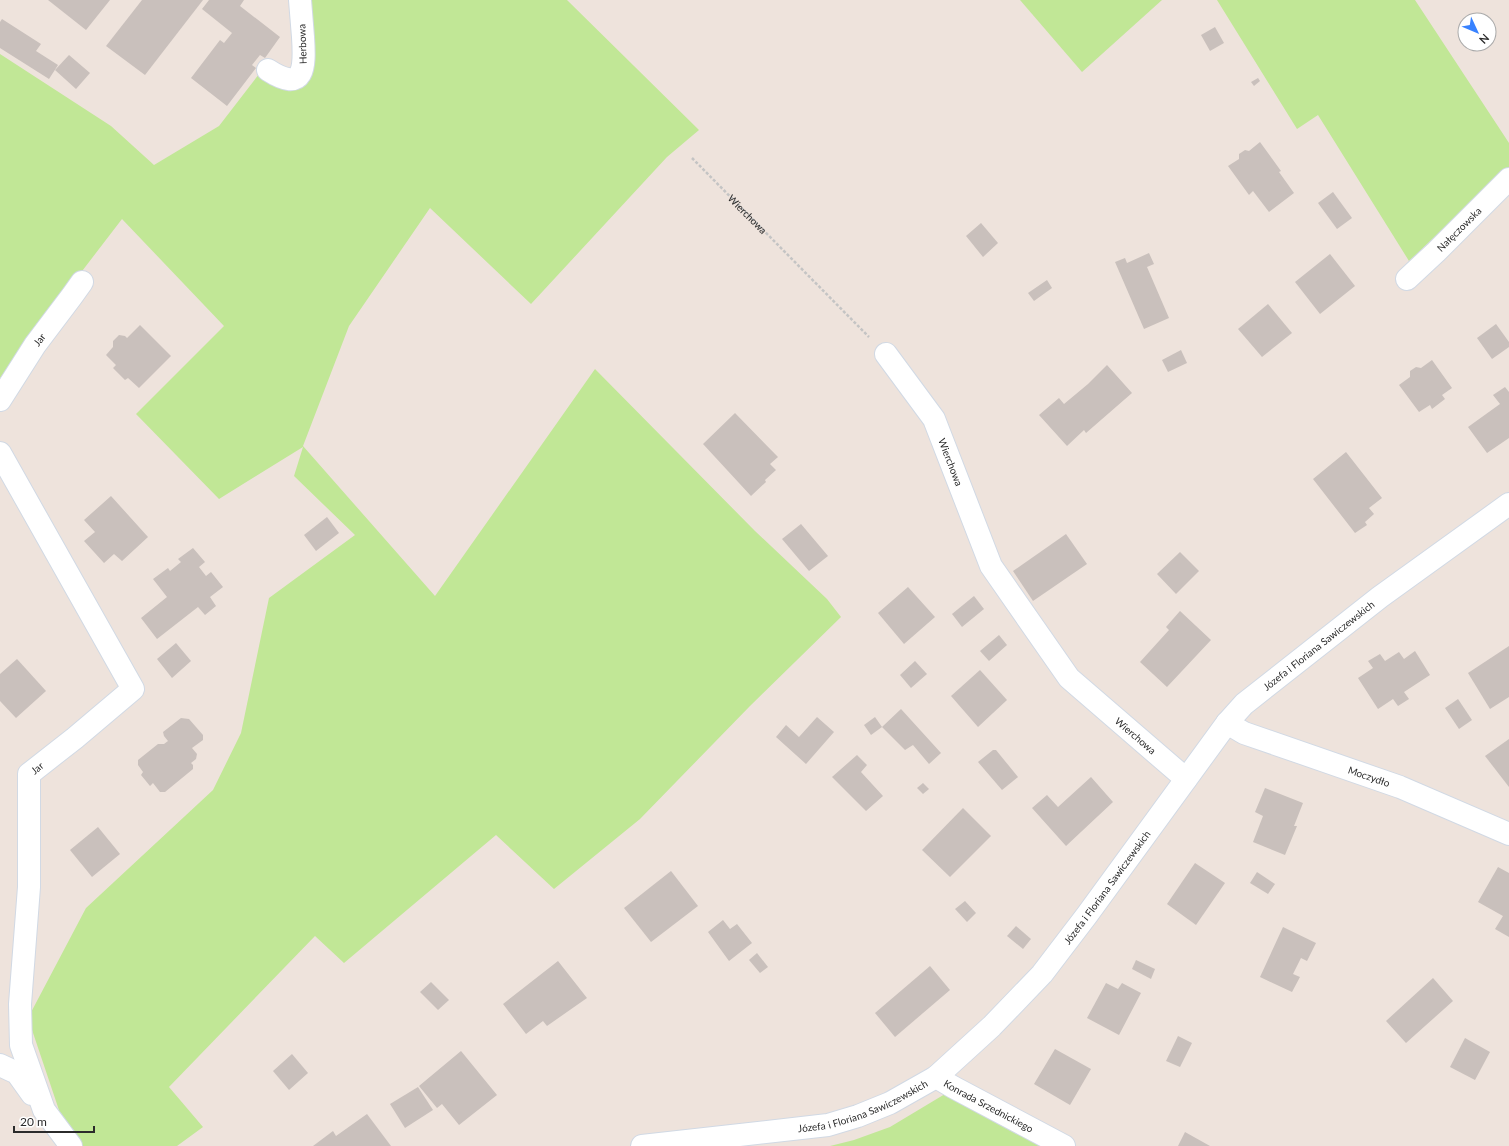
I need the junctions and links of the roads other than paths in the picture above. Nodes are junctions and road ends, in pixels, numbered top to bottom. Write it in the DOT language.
graph roads {
  1 [pos="300,0"];
  2 [pos="268,70"];
  3 [pos="1509,179"];
  4 [pos="1407,279"];
  5 [pos="82,282"];
  6 [pos="886,354"];
  7 [pos="0,400"];
  8 [pos="0,453"];
  9 [pos="1509,504"];
  10 [pos="1227,723"];
  11 [pos="1186,779"];
  12 [pos="1509,834"];
  13 [pos="0,1065"];
  14 [pos="936,1077"];
  15 [pos="44,1110"];
  16 [pos="72,1146"];
  17 [pos="642,1146"];
  18 [pos="1064,1146"];
  1 -- 2 [label="street, Herbowa"];
  3 -- 4 [label="street, Nałęczowska"];
  5 -- 7 [label="street, Jar"];
  6 -- 11 [label="street, Wierchowa"];
  8 -- 15 [label="street, Jar"];
  9 -- 10 [label="street, Józefa i Floriana Sawiczewskich"];
  10 -- 11 [label="street, Józefa i Floriana Sawiczewskich"];
  10 -- 12 [label="street, Moczydło"];
  11 -- 14 [label="street, Józefa i Floriana Sawiczewskich"];
  13 -- 15 [label="street"];
  14 -- 17 [label="street, Józefa i Floriana Sawiczewskich"];
  14 -- 18 [label="street, Konrada Srzednickiego"];
  15 -- 16 [label="street, Jar"];
}
